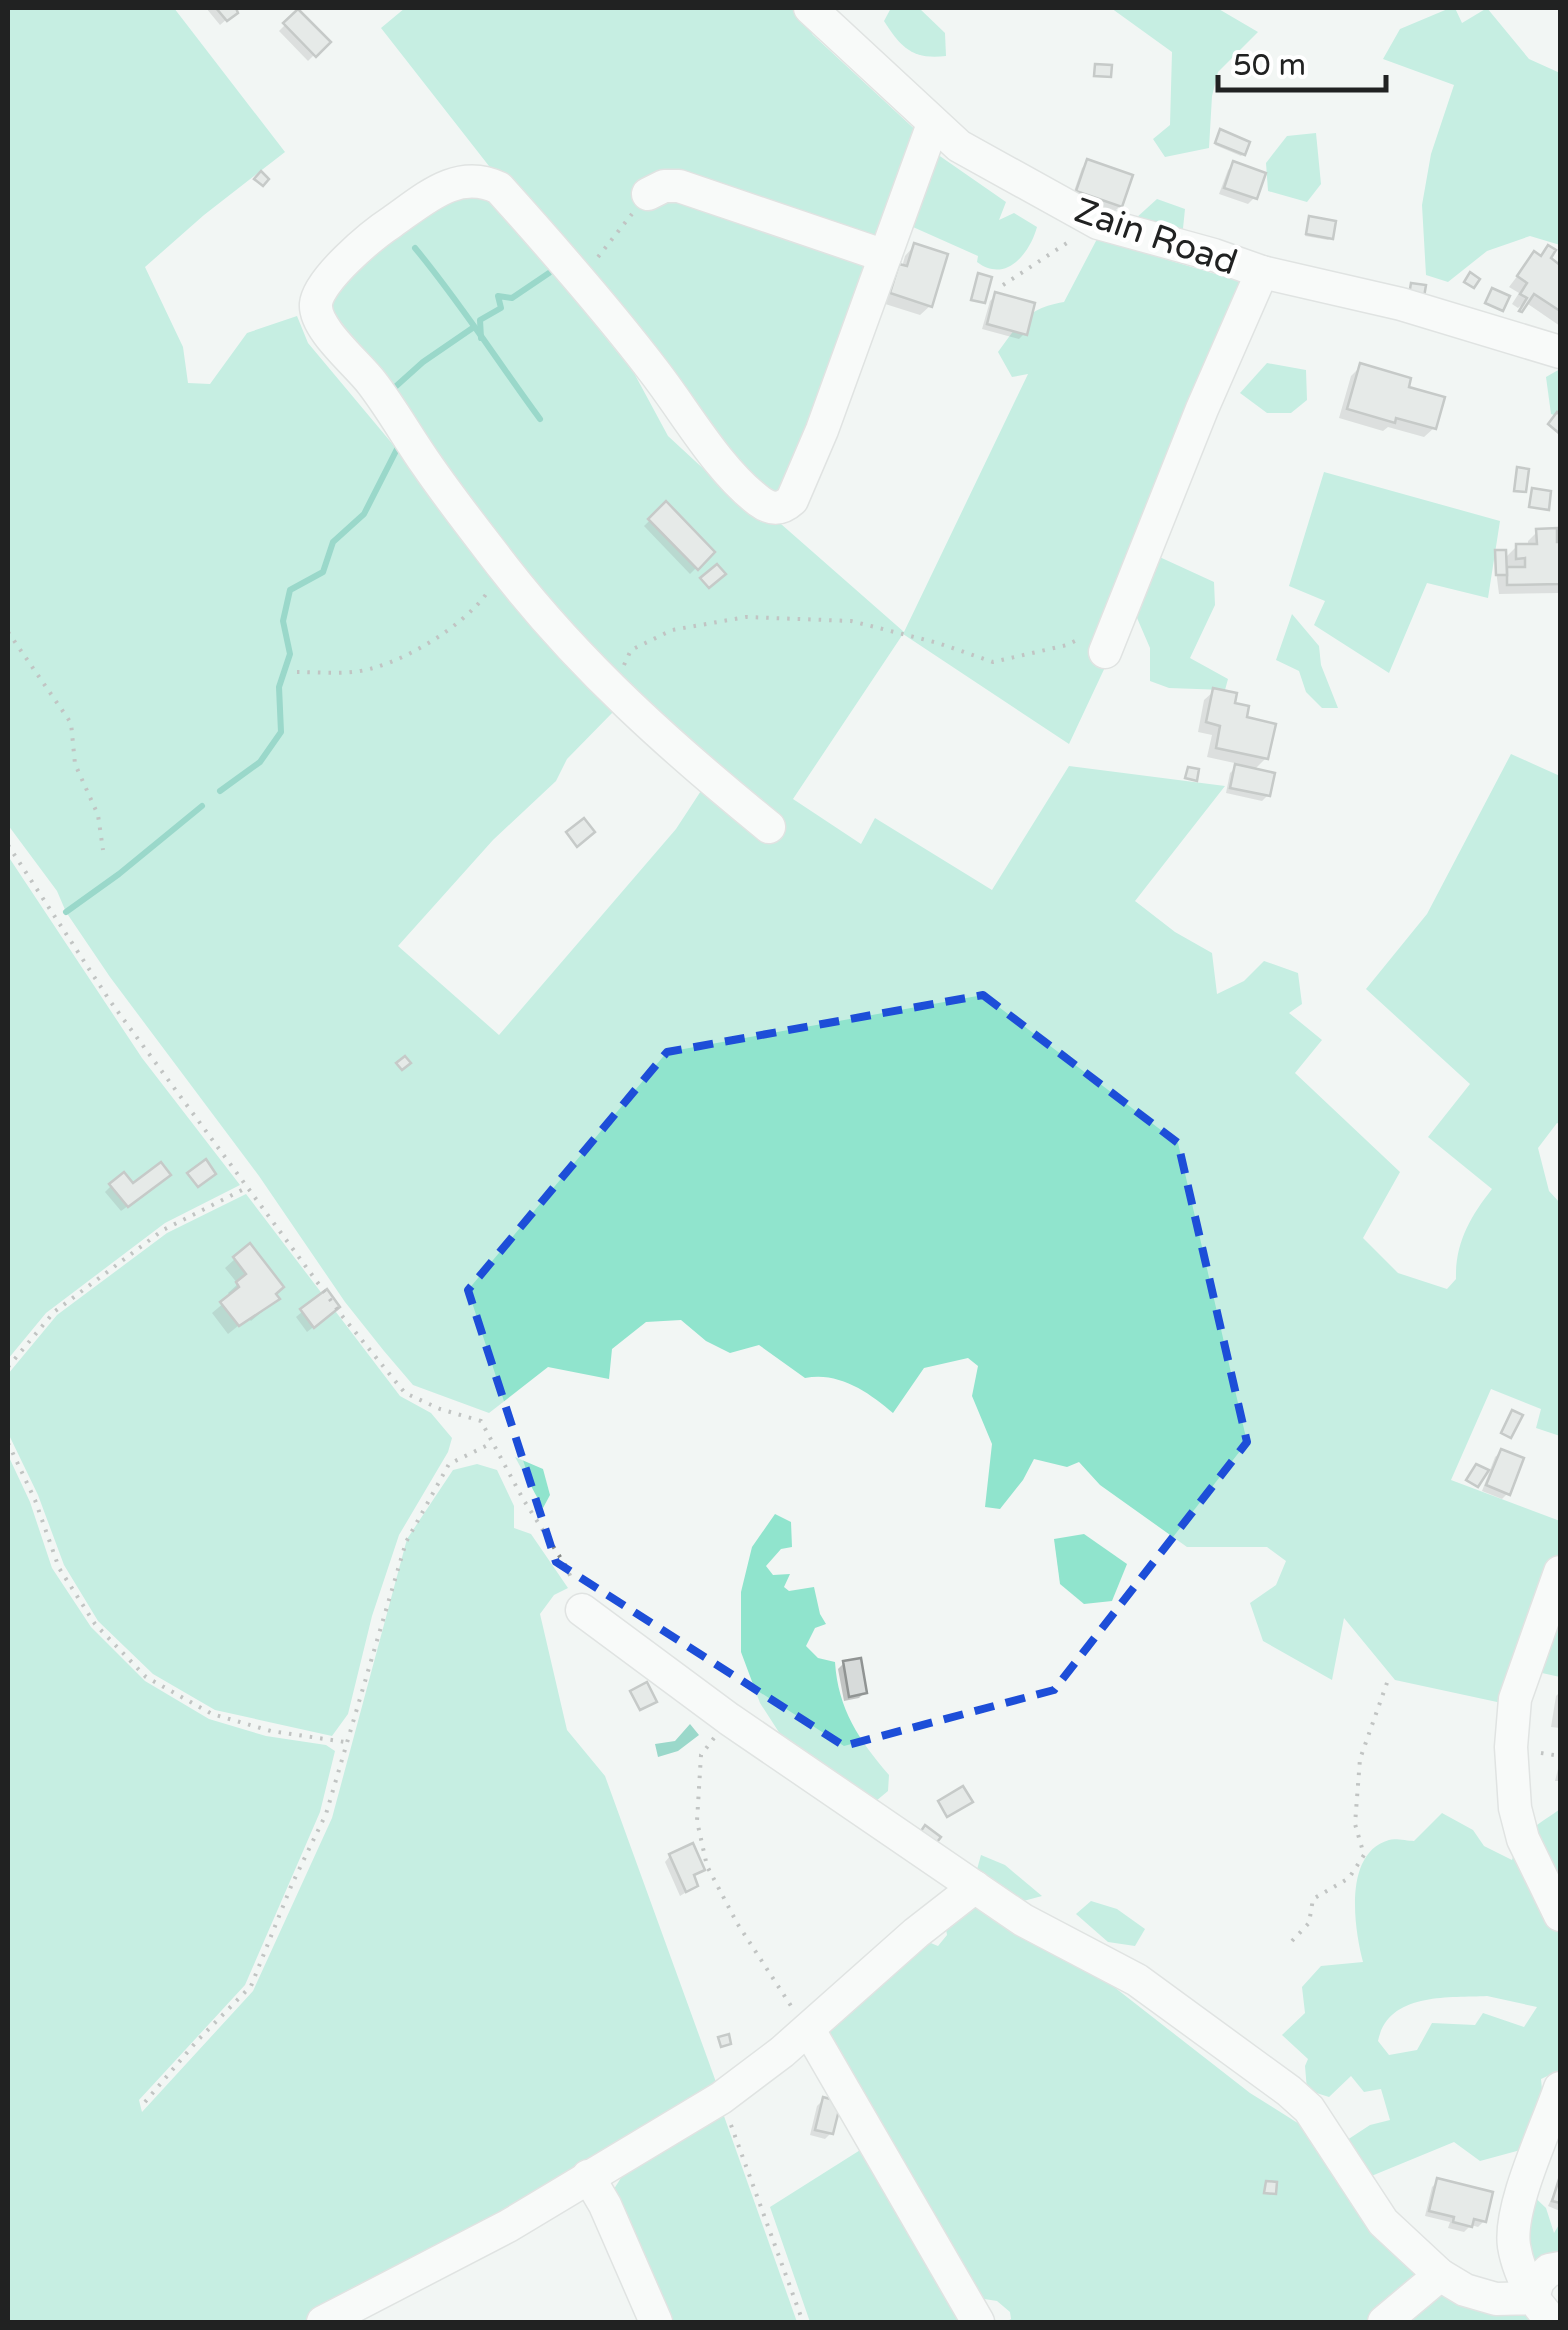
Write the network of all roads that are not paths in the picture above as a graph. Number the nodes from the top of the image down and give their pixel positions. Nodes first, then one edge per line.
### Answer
1 (810, 8) edge
2 (932, 124) junction
3 (648, 194) road end
4 (885, 256) junction
5 (1262, 272) junction
6 (1560, 352) edge
7 (1108, 643) road end
8 (769, 827) dead end
9 (1560, 1572) edge
10 (582, 1610) road end
11 (975, 1886) junction
12 (1560, 1914) edge
13 (809, 2030) junction
14 (1560, 2088) edge
15 (588, 2176) junction
16 (1560, 2268) edge
17 (1440, 2276) junction
18 (1543, 2310) edge
19 (324, 2322) edge
20 (656, 2322) edge
21 (978, 2322) edge
22 (1384, 2322) edge

1 - 2 street, Zain Road
2 - 4 street
2 - 5 street, Zain Road
3 - 4 street
4 - 8 street
5 - 6 street, Zain Road
5 - 7 street
9 - 12 street
10 - 11 street
11 - 13 street
11 - 17 street
13 - 15 street
13 - 21 street
14 - 18 street
15 - 19 street
15 - 20 street
16 - 18 street
17 - 18 street
17 - 22 street

